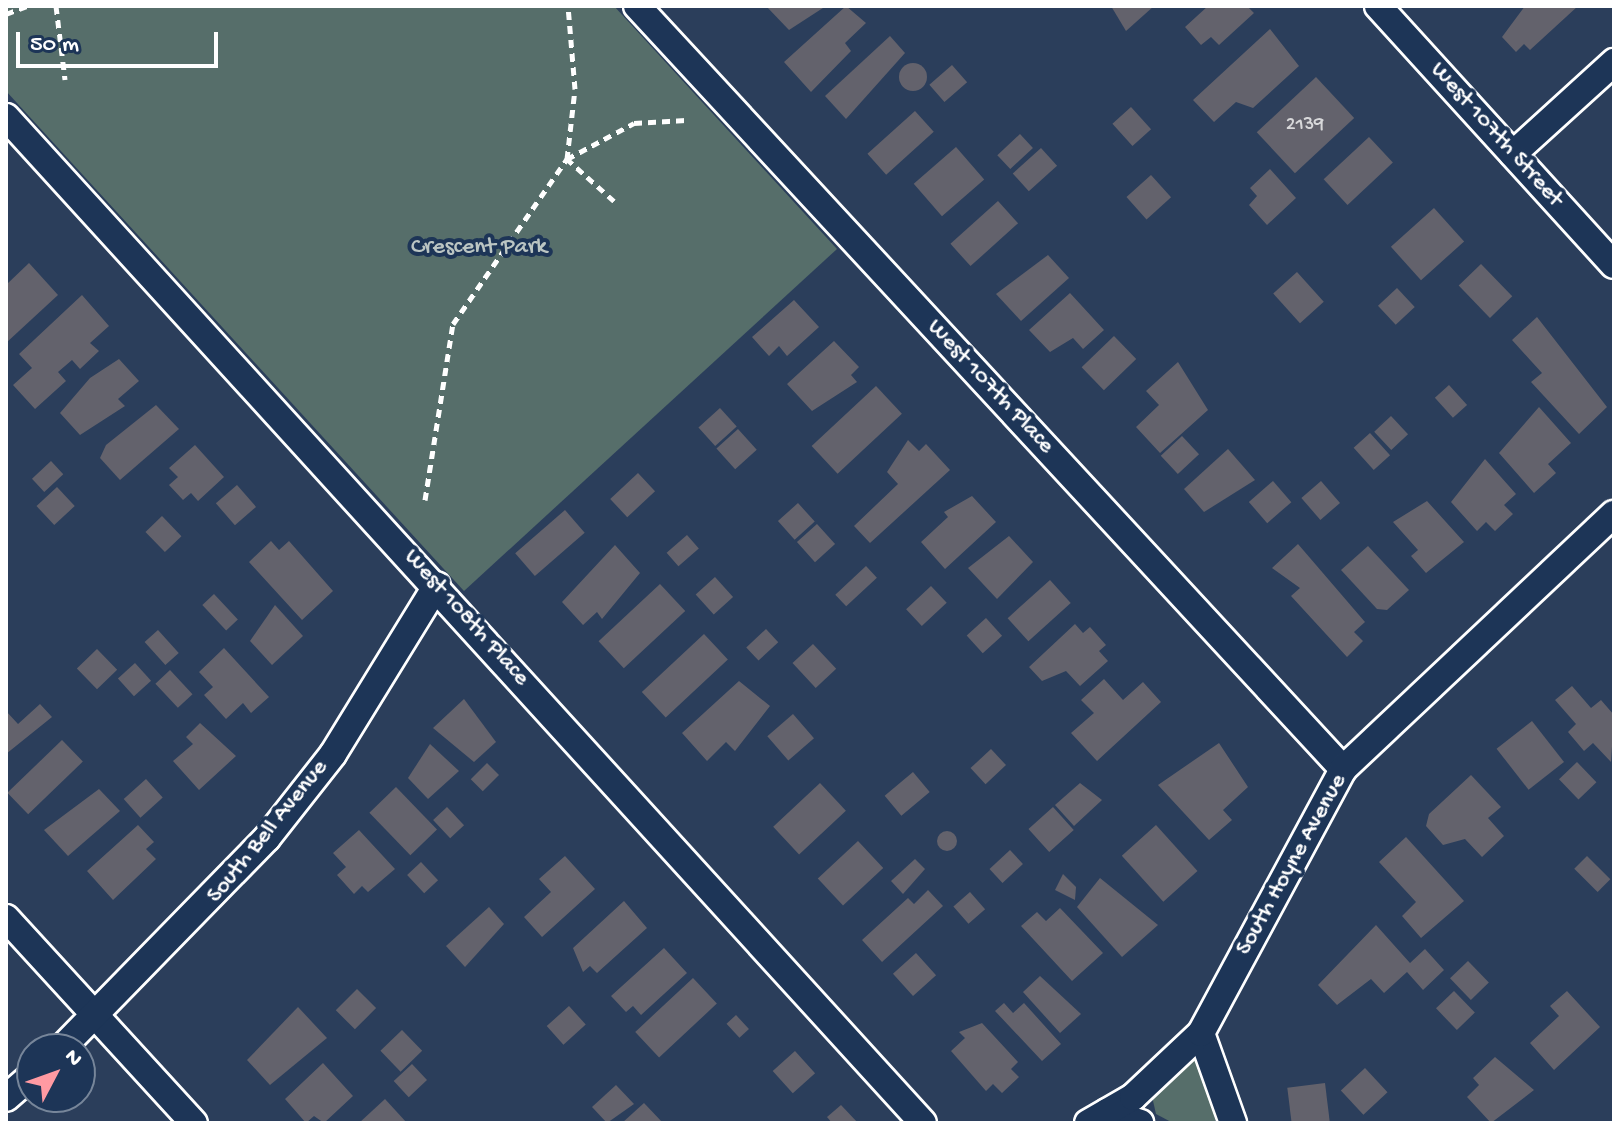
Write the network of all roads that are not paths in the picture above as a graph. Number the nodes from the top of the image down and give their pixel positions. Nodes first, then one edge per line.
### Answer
1 (637, 6) edge
2 (1378, 6) edge
3 (1614, 62) edge
4 (6, 117) edge
5 (1513, 154) junction
6 (1614, 265) edge
7 (1614, 514) edge
8 (437, 585) junction
9 (1343, 769) junction
10 (6, 918) edge
11 (98, 1017) junction
12 (80, 1033) edge
13 (1201, 1033) junction
14 (1098, 1117) edge
15 (194, 1123) edge
16 (923, 1123) edge
17 (1140, 1123) edge
18 (1233, 1123) edge

1 - 9 street, West 107th Place
2 - 5 street, West 107th Street
3 - 5 street
4 - 8 street, West 108th Place
5 - 6 street, West 107th Street
7 - 9 street, South Hoyne Avenue
8 - 11 street, South Bell Avenue
8 - 16 street, West 108th Place
9 - 13 street, South Hoyne Avenue
10 - 11 street
11 - 12 street, South Bell Avenue
11 - 15 street
13 - 14 street, South Hoyne Avenue
13 - 18 street
14 - 17 street

